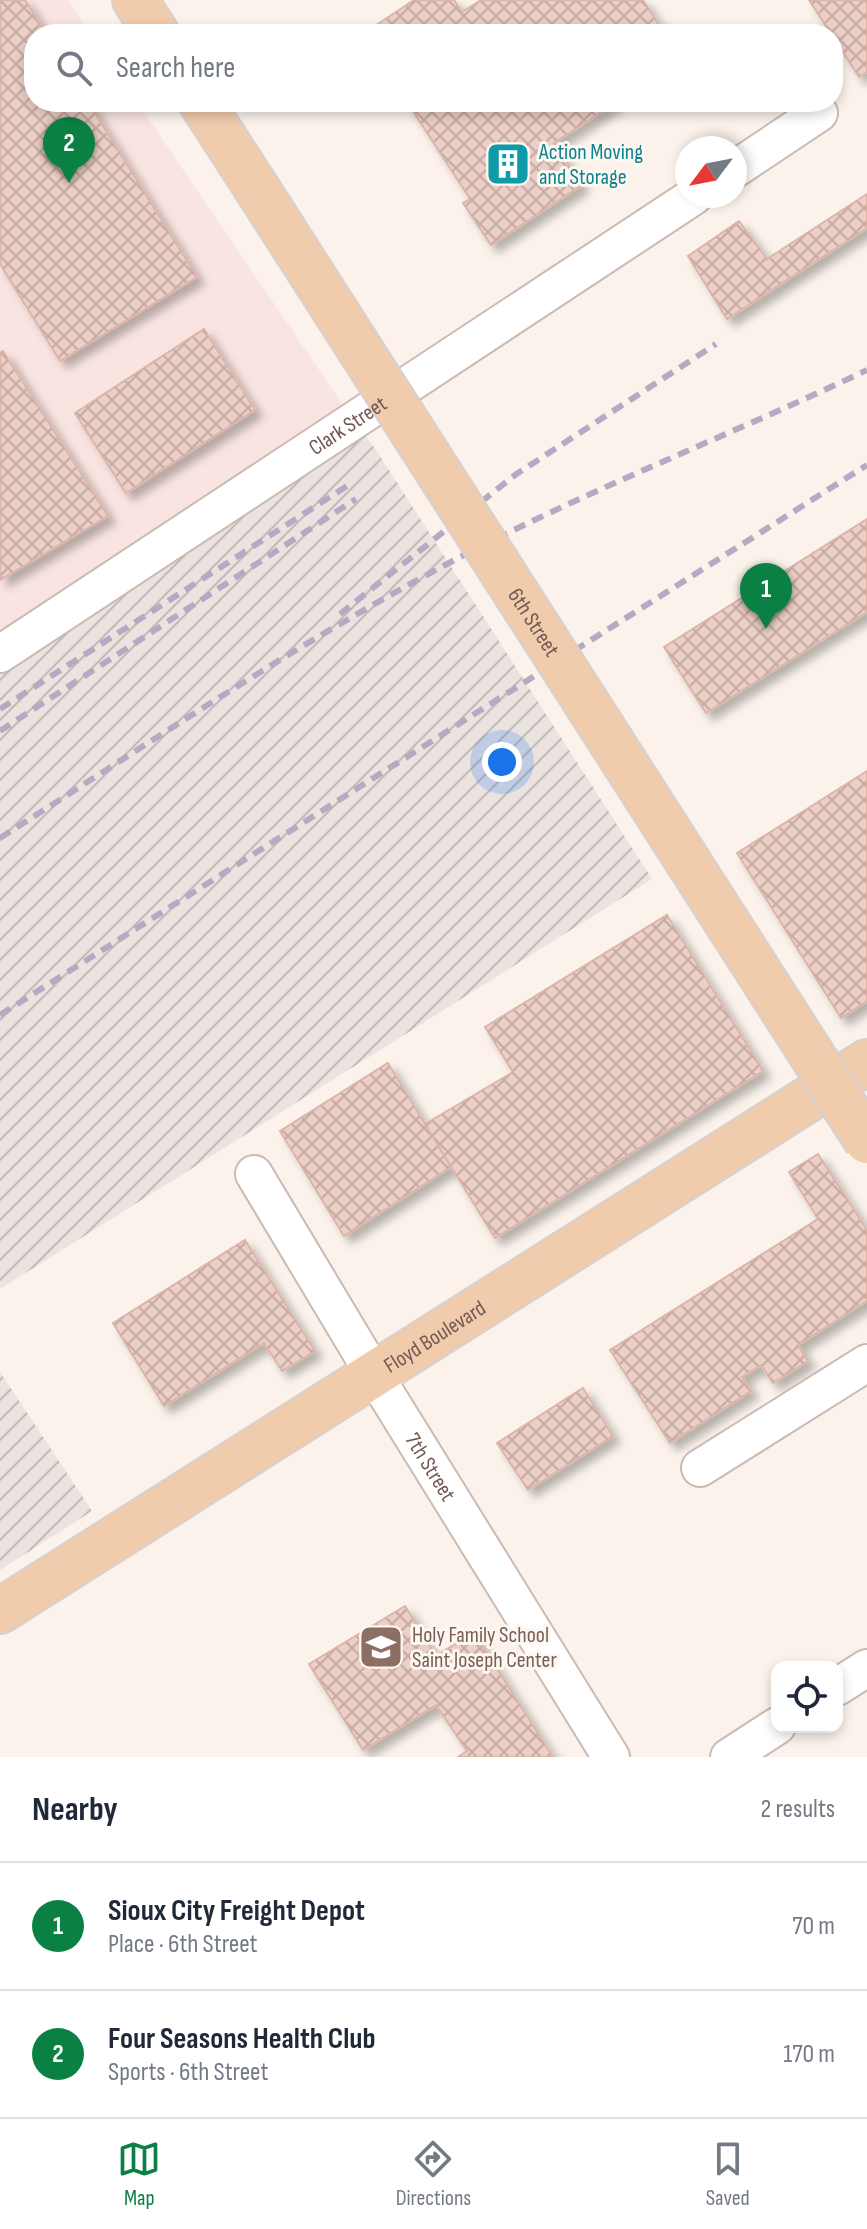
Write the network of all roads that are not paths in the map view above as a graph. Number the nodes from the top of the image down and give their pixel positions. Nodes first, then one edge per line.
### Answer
1 (207, 112) edge
2 (819, 113) dead end
3 (747, 161) edge
4 (676, 208) edge
5 (0, 654) edge
6 (867, 1062) edge
7 (867, 1141) edge
8 (254, 1174) dead end
9 (867, 1363) edge
10 (375, 1376) junction
11 (700, 1468) dead end
12 (0, 1611) edge
13 (867, 1668) edge
14 (843, 1683) edge
15 (771, 1730) edge
16 (611, 1757) edge
17 (729, 1757) edge

1 - 7 main road, 6th Street, bridge
2 - 3 street
4 - 5 street, Clark Street
6 - 10 main road, Floyd Boulevard
8 - 10 street, 7th Street
9 - 11 street
10 - 12 main road, Floyd Boulevard
10 - 16 street, 7th Street
13 - 14 street
15 - 17 street

